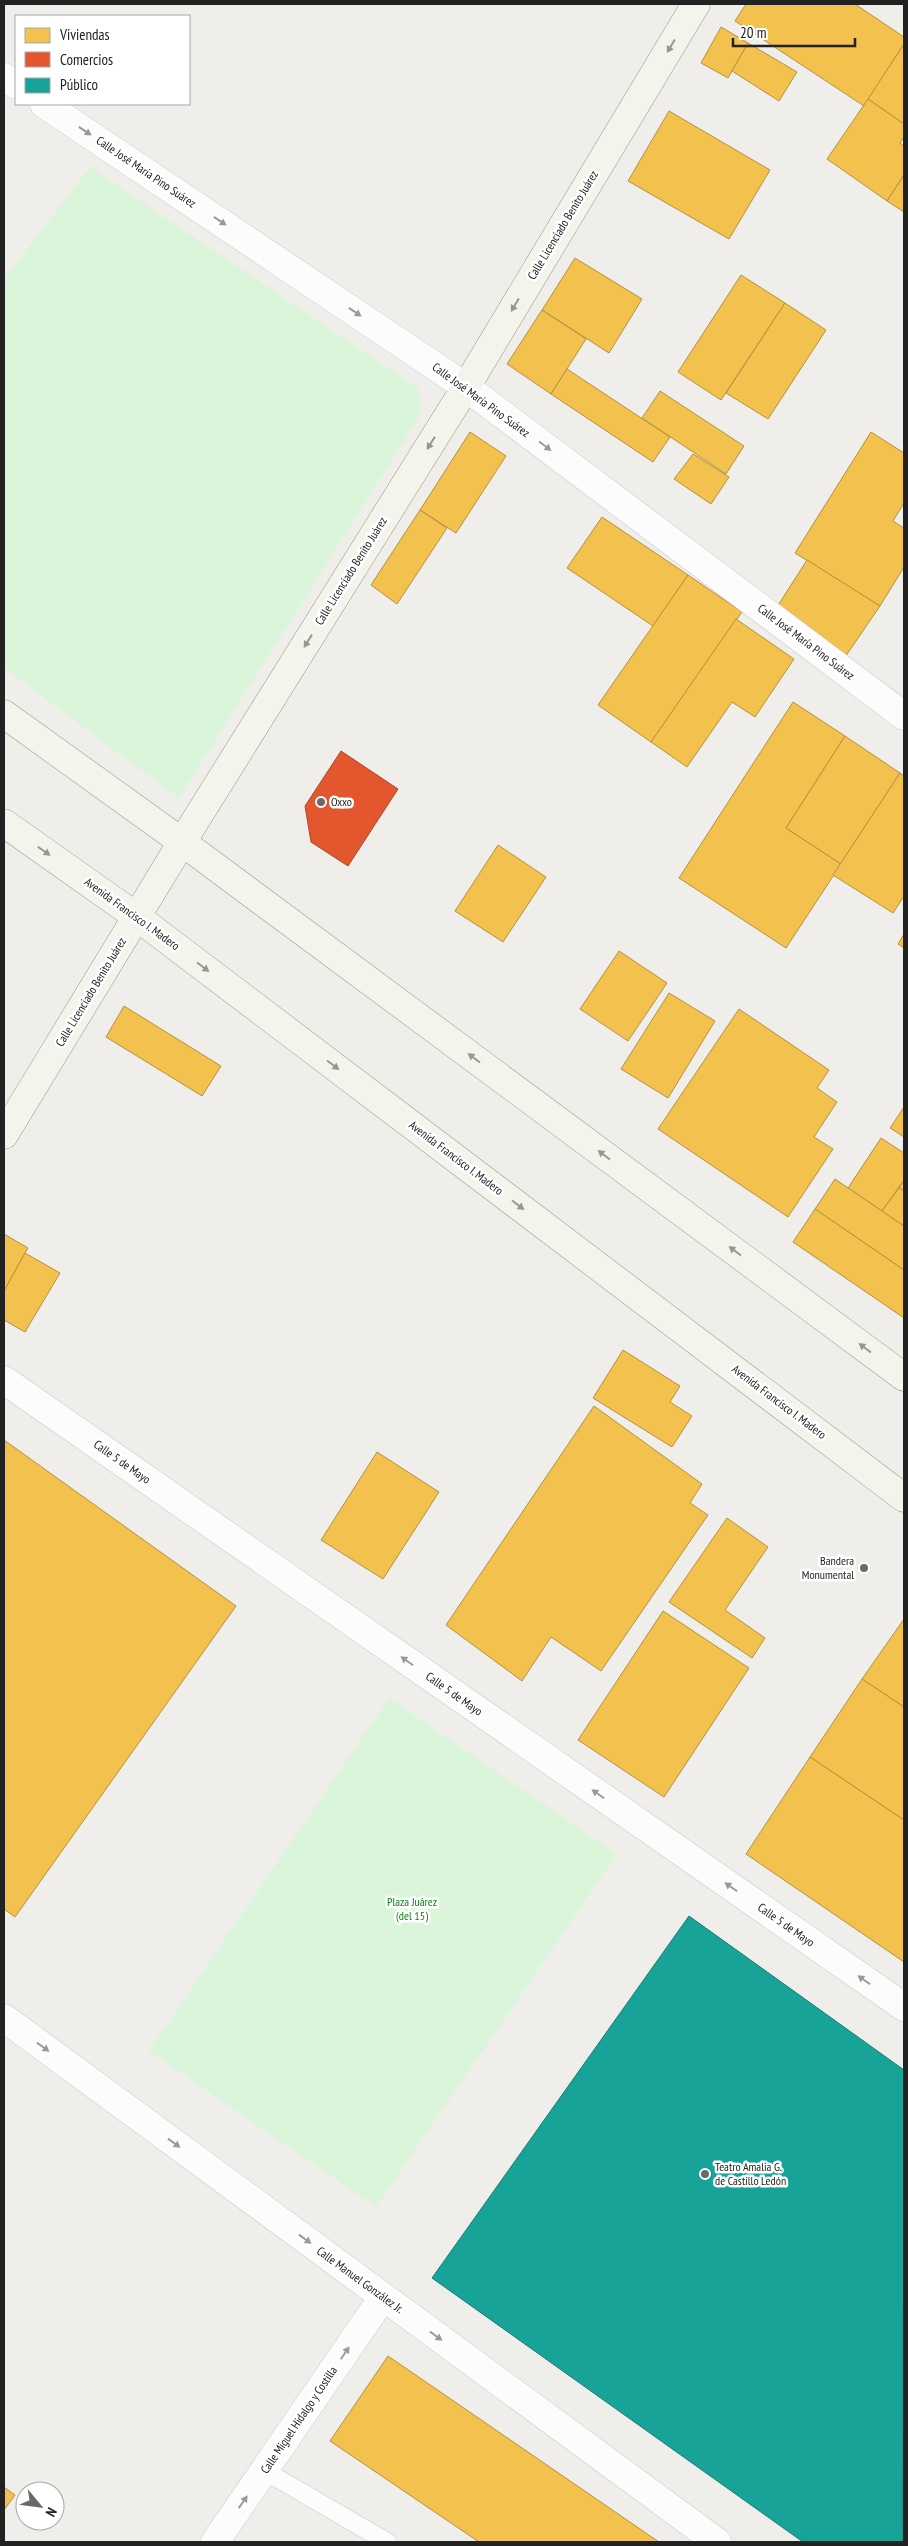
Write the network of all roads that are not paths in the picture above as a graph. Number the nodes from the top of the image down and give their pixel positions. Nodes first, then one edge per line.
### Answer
1 (696, 4) edge
2 (4, 77) edge
3 (15, 84) edge
4 (45, 105) edge
5 (466, 387) junction
6 (4, 714) edge
7 (904, 716) edge
8 (4, 823) edge
9 (182, 842) junction
10 (137, 917) junction
11 (4, 1135) edge
12 (904, 1377) edge
13 (4, 1380) edge
14 (904, 1498) edge
15 (904, 2007) edge
16 (4, 2018) edge
17 (383, 2297) junction
18 (264, 2471) junction
19 (215, 2542) edge
20 (387, 2542) edge
21 (716, 2542) edge

1 -> 5 main road, Calle Licenciado Benito Juárez
2 - 3 street
4 -> 5 street, Calle José María Pino Suárez
5 -> 7 street, Calle José María Pino Suárez
5 -> 9 main road, Calle Licenciado Benito Juárez
6 - 9 main road
8 -> 10 main road, Avenida Francisco I. Madero
9 - 10 main road, Calle Licenciado Benito Juárez
12 -> 9 main road
10 - 11 main road, Calle Licenciado Benito Juárez
10 -> 14 main road, Avenida Francisco I. Madero
15 -> 13 street, Calle 5 de Mayo
16 -> 17 street, Calle Manuel González Jr.
18 -> 17 street, Calle Miguel Hidalgo y Costilla
17 -> 21 street, Calle Manuel González Jr.
19 -> 18 street, Calle Miguel Hidalgo y Costilla
18 - 20 lane

